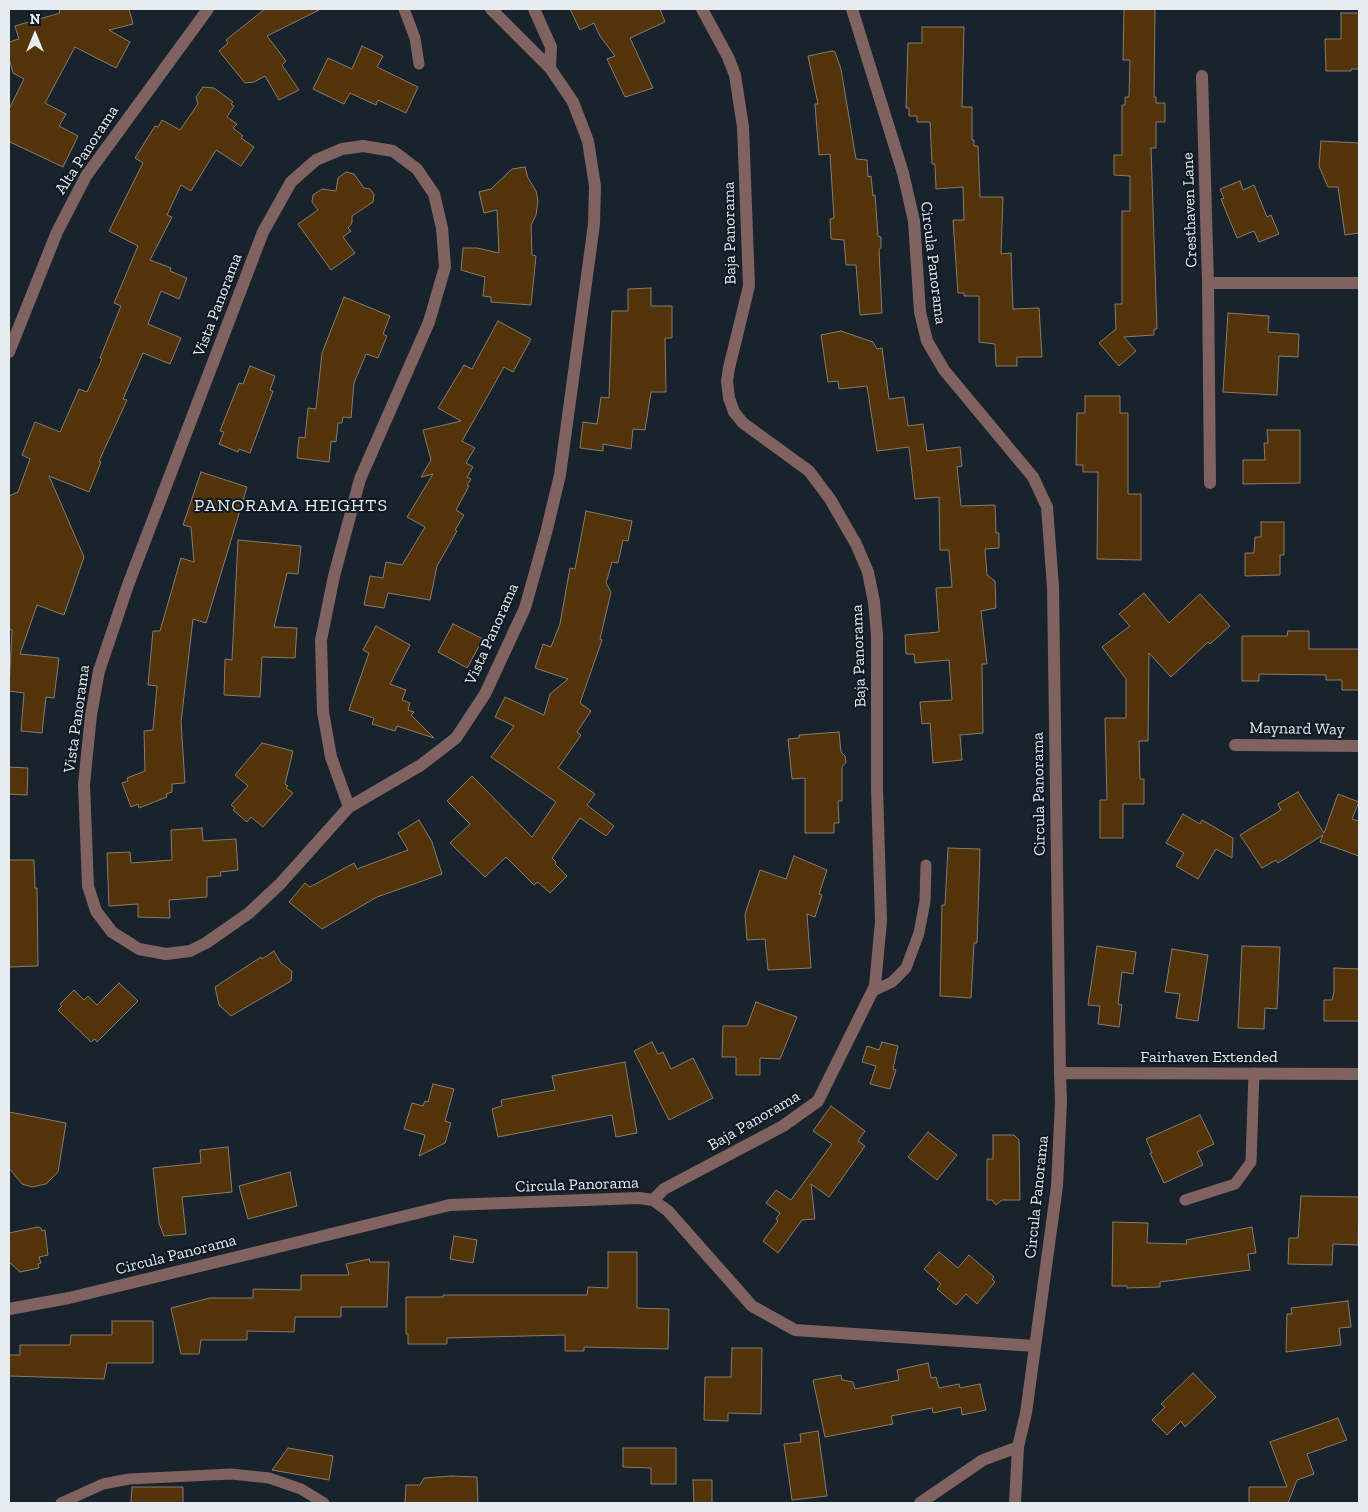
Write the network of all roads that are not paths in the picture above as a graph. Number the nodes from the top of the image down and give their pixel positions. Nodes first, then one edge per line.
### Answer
1 (404, 9) edge
2 (491, 9) edge
3 (534, 9) edge
4 (702, 9) edge
5 (852, 9) edge
6 (207, 10) edge
7 (420, 64) dead end
8 (550, 68) junction
9 (1202, 76) dead end
10 (1208, 283) junction
11 (1359, 283) edge
12 (9, 352) edge
13 (1210, 483) dead end
14 (1235, 745) dead end
15 (1359, 746) edge
16 (349, 806) junction
17 (926, 865) dead end
18 (873, 991) junction
19 (1060, 1073) junction
20 (1254, 1073) junction
21 (1359, 1074) edge
22 (652, 1200) junction
23 (1185, 1200) dead end
24 (9, 1309) edge
25 (1035, 1346) junction
26 (1018, 1447) junction
27 (61, 1503) edge
28 (324, 1503) edge
29 (920, 1503) edge
30 (1015, 1503) edge

1 - 7 lane
2 - 8 street
3 - 8 street
4 - 18 street, Baja Panorama
5 - 19 street, Circula Panorama
6 - 12 street, Alta Panorama
8 - 16 street, Vista Panorama
9 - 10 street, Cresthaven Lane
10 - 11 street, Cresthaven Lane
10 - 13 street
14 - 15 street, Maynard Way
16 - 16 street, Vista Panorama
17 - 18 lane
18 - 22 street, Baja Panorama
19 - 20 street, Fairhaven Extended
19 - 25 street, Circula Panorama
20 - 21 street, Fairhaven Extended
20 - 23 lane
22 - 24 street, Circula Panorama
22 - 25 street, Circula Panorama
25 - 26 street
26 - 29 street
26 - 30 street
27 - 28 lane

